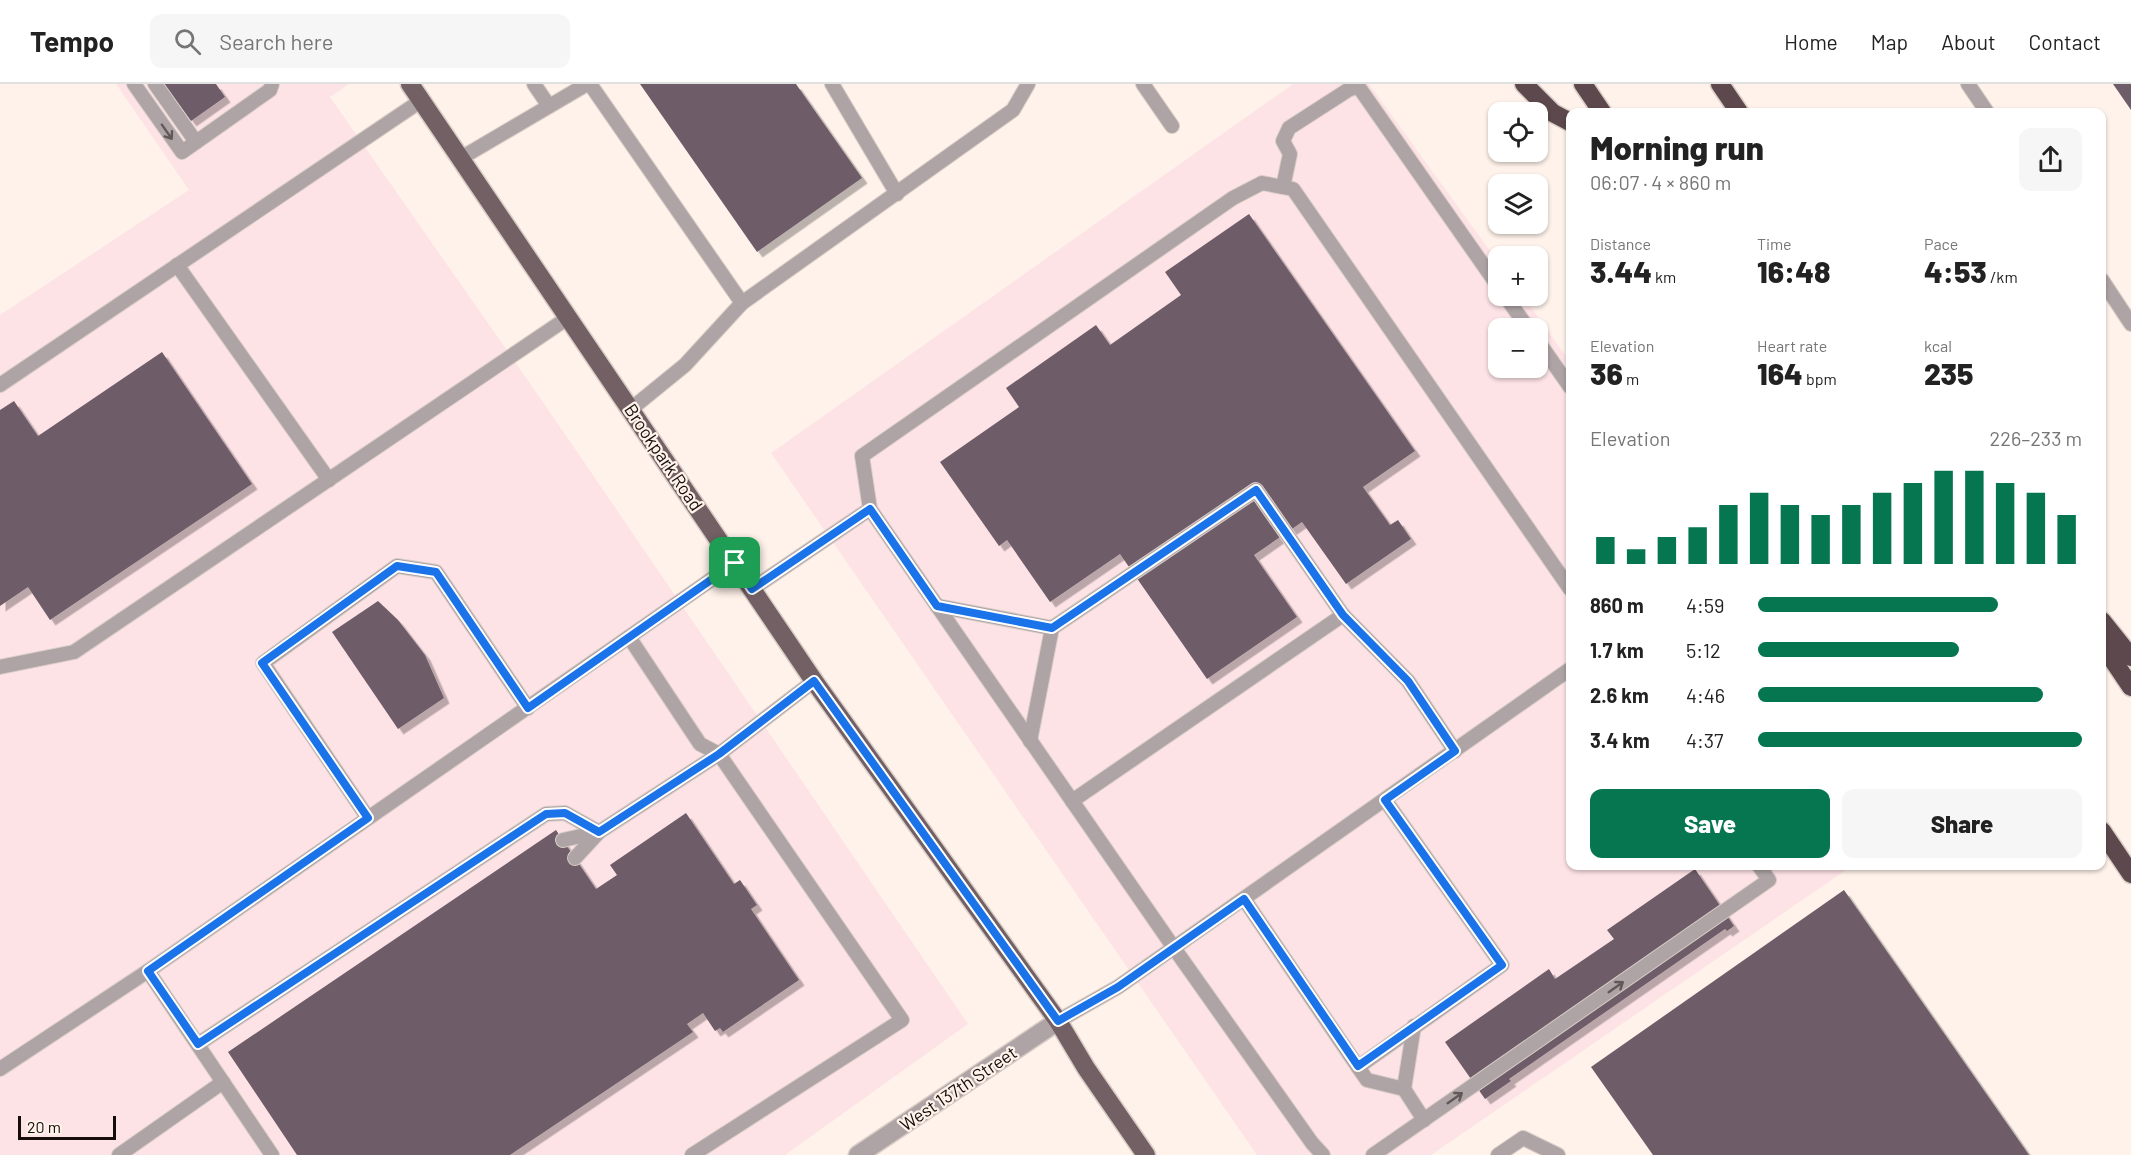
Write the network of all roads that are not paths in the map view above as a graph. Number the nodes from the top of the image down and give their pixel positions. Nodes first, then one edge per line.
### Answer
1 (134, 84) edge
2 (155, 84) edge
3 (272, 84) edge
4 (410, 84) edge
5 (534, 84) edge
6 (588, 84) edge
7 (832, 84) edge
8 (1028, 84) edge
9 (1143, 84) edge
10 (1524, 84) edge
11 (1583, 84) edge
12 (1719, 84) edge
13 (1968, 84) edge
14 (422, 100) junction
15 (549, 106) junction
16 (1599, 108) edge
17 (1736, 108) edge
18 (1984, 108) edge
19 (1566, 120) edge
20 (1172, 126) dead end
21 (196, 142) junction
22 (461, 158) junction
23 (1283, 187) junction
24 (897, 194) junction
25 (177, 265) junction
26 (1488, 272) edge
27 (2106, 286) edge
28 (742, 303) junction
29 (569, 317) junction
30 (2131, 324) edge
31 (1548, 355) edge
32 (1566, 381) edge
33 (0, 385) edge
34 (631, 409) junction
35 (329, 480) junction
36 (870, 509) junction
37 (735, 563) junction
38 (1566, 583) edge
39 (752, 589) junction
40 (937, 606) junction
41 (1343, 615) junction
42 (2106, 626) edge
43 (1052, 628) junction
44 (629, 637) junction
45 (2106, 650) edge
46 (2131, 657) edge
47 (0, 667) edge
48 (1566, 672) edge
49 (814, 681) junction
50 (2131, 687) edge
51 (528, 708) junction
52 (1030, 741) junction
53 (1455, 751) junction
54 (719, 754) junction
55 (1385, 800) junction
56 (1072, 801) junction
57 (368, 818) junction
58 (599, 832) junction
59 (2106, 837) edge
60 (563, 840) dead end
61 (575, 858) dead end
62 (1762, 870) edge
63 (2131, 874) edge
64 (1244, 899) junction
65 (1173, 948) junction
66 (148, 971) junction
67 (1058, 1021) junction
68 (1414, 1026) junction
69 (198, 1044) junction
70 (1358, 1066) junction
71 (0, 1069) edge
72 (224, 1082) junction
73 (1404, 1089) junction
74 (1424, 1120) junction
75 (119, 1155) edge
76 (272, 1155) edge
77 (692, 1155) edge
78 (858, 1155) edge
79 (1146, 1155) edge
80 (1323, 1155) edge
81 (1373, 1155) edge
82 (1498, 1155) edge
83 (1558, 1155) edge

1 -> 21 lane
2 - 21 lane
3 - 21 lane
4 - 14 main road, Brookpark Road
5 - 15 lane
6 - 15 lane
6 - 28 lane
7 - 24 lane
8 - 24 lane
9 - 20 lane
10 - 19 highway
11 - 16 highway
12 - 17 highway
13 - 18 lane
14 - 22 main road, Brookpark Road
14 - 25 lane
15 - 22 lane
22 - 29 main road, Brookpark Road
23 - 26 lane
23 - 36 lane
23 - 38 lane
24 - 28 lane
25 - 33 lane
25 - 35 lane
27 - 30 lane
28 - 34 lane
29 - 34 main road, Brookpark Road
29 - 35 lane
31 - 32 lane
34 - 37 main road, Brookpark Road
35 - 47 lane
36 - 39 lane
36 - 40 lane
37 - 39 main road, Brookpark Road
37 - 44 lane
39 - 49 main road, Brookpark Road
40 - 43 lane
40 - 52 lane
41 - 43 lane
41 - 53 lane
41 - 56 lane
42 - 46 highway
43 - 52 lane
44 - 51 lane
44 - 54 lane
45 - 50 highway
48 - 53 lane
49 - 54 lane
49 - 67 main road, Brookpark Road
51 - 57 lane
51 - 57 lane
52 - 56 lane
53 - 55 lane
54 - 58 lane
54 - 77 lane
55 - 64 lane
55 - 68 lane
56 - 65 lane
57 - 66 lane
58 - 60 lane
58 - 61 lane
58 - 69 lane
59 - 63 highway
74 -> 62 lane
64 - 65 lane
64 - 70 lane
65 - 67 lane
65 - 80 lane
66 - 69 lane
66 - 71 lane
67 - 78 street, West 137th Street
67 - 79 main road, Brookpark Road
68 - 70 lane
68 - 73 lane
69 - 72 lane
70 - 73 lane
72 - 75 lane
72 - 76 lane
73 - 74 lane
74 - 81 lane
82 - 83 lane

